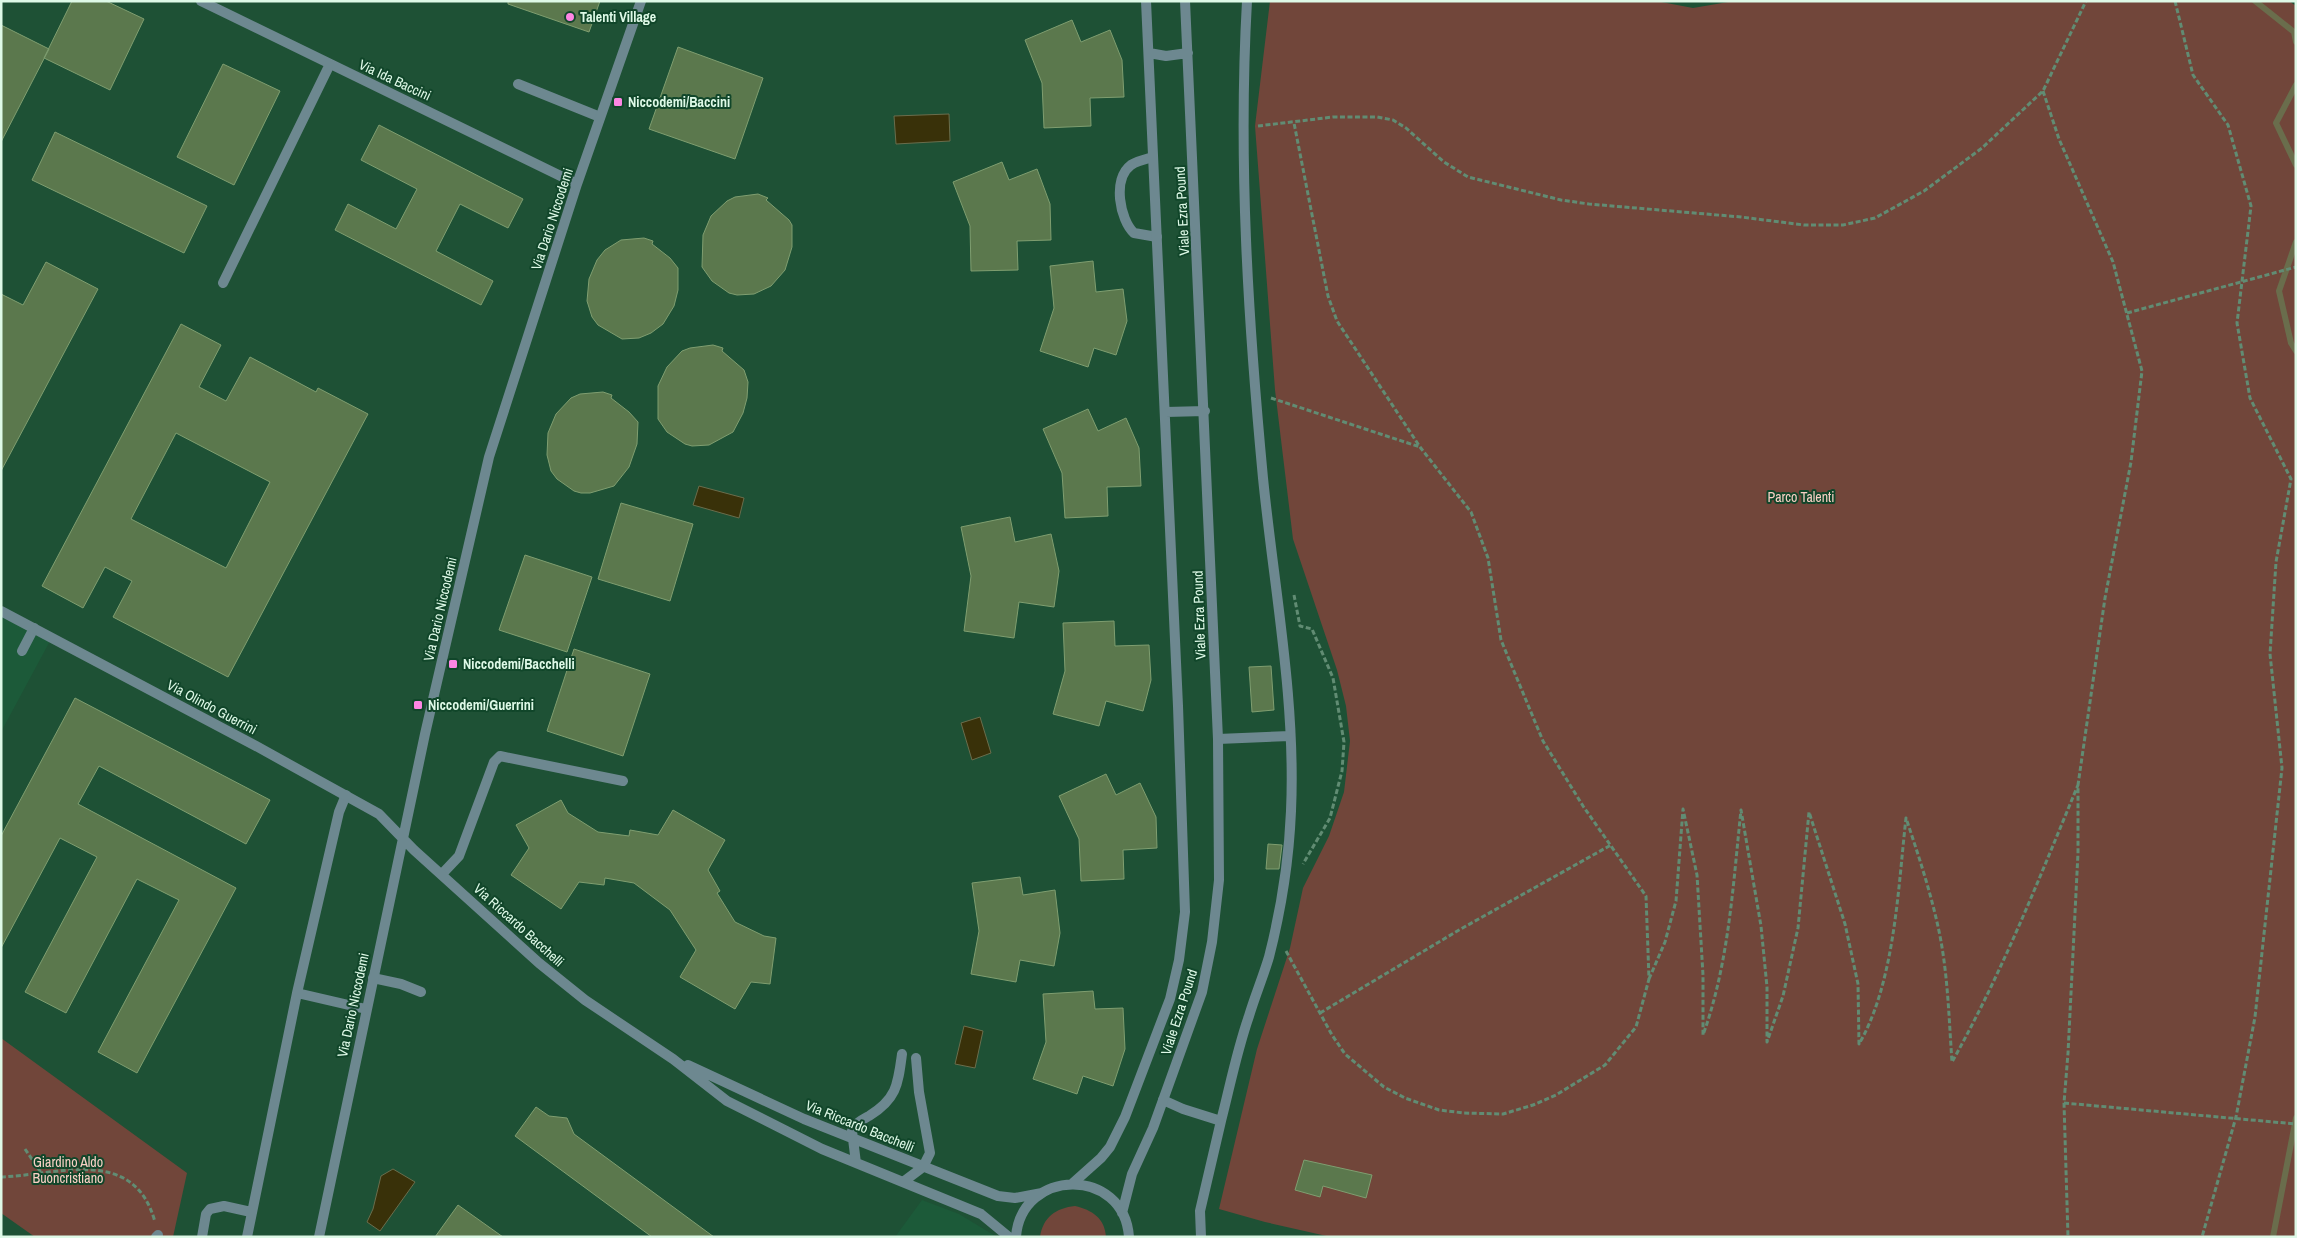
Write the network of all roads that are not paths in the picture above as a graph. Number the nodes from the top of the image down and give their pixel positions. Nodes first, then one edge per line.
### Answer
1 (202, 1) edge
2 (641, 1) edge
3 (1146, 1) edge
4 (1185, 1) edge
5 (1247, 1) edge
6 (1149, 53) junction
7 (1188, 53) junction
8 (330, 64) junction
9 (518, 84) dead end
10 (600, 116) junction
11 (1153, 157) junction
12 (577, 184) junction
13 (1157, 237) junction
14 (223, 283) dead end
15 (1205, 411) junction
16 (1166, 412) junction
17 (1, 611) edge
18 (34, 628) junction
19 (22, 651) dead end
20 (1290, 736) junction
21 (1218, 739) junction
22 (623, 781) dead end
23 (346, 795) junction
24 (403, 838) junction
25 (442, 874) junction
26 (373, 978) junction
27 (421, 992) dead end
28 (298, 993) junction
29 (366, 1009) junction
30 (902, 1054) dead end
31 (916, 1058) dead end
32 (674, 1059) junction
33 (1163, 1100) junction
34 (1221, 1120) junction
35 (853, 1139) junction
36 (856, 1163) junction
37 (923, 1167) junction
38 (903, 1182) junction
39 (1073, 1183) junction
40 (1042, 1192) junction
41 (251, 1212) junction
42 (1122, 1213) junction
43 (202, 1237) edge
44 (246, 1237) edge
45 (319, 1237) edge
46 (1009, 1237) edge
47 (1016, 1237) edge
48 (1129, 1237) edge
49 (1201, 1237) edge

1 - 8 street, Via Ida Baccini
2 - 10 street, Via Dario Niccodemi
3 - 6 street, Viale Ezra Pound
4 - 7 street, Viale Ezra Pound
5 - 20 street
6 - 7 street
6 - 11 street, Viale Ezra Pound
7 - 15 street, Viale Ezra Pound
8 - 12 street, Via Ida Baccini
8 - 14 street
9 - 10 street
10 - 12 street, Via Dario Niccodemi
11 - 13 street, Viale Ezra Pound
11 - 13 street
12 - 24 street, Via Dario Niccodemi
13 - 16 street, Viale Ezra Pound
15 - 16 street
15 - 21 street, Viale Ezra Pound
16 - 39 street, Viale Ezra Pound
17 - 18 street, Via Olindo Guerrini
18 - 19 street
18 - 23 street, Via Olindo Guerrini
20 - 21 street
20 - 34 street
21 - 33 street, Viale Ezra Pound
22 - 25 street
23 - 24 street, Via Olindo Guerrini
23 - 28 street
24 - 25 street, Via Riccardo Bacchelli
24 - 26 street, Via Dario Niccodemi
25 - 32 street, Via Riccardo Bacchelli
26 - 27 street
26 - 29 street, Via Dario Niccodemi
28 - 29 street
28 - 41 street
29 - 45 street, Via Dario Niccodemi
30 - 35 street
31 - 37 street
32 - 35 street, Via Riccardo Bacchelli
32 - 36 street, Via Riccardo Bacchelli
33 - 34 street
33 - 42 street, Viale Ezra Pound
34 - 49 street
35 - 36 street
35 - 37 street, Via Riccardo Bacchelli
36 - 38 street, Via Riccardo Bacchelli
37 - 38 street
37 - 40 street, Via Riccardo Bacchelli
38 - 46 street, Via Riccardo Bacchelli
39 - 40 street, Via Riccardo Bacchelli
39 - 42 street
40 - 47 street
41 - 43 street
41 - 44 street
42 - 48 street

